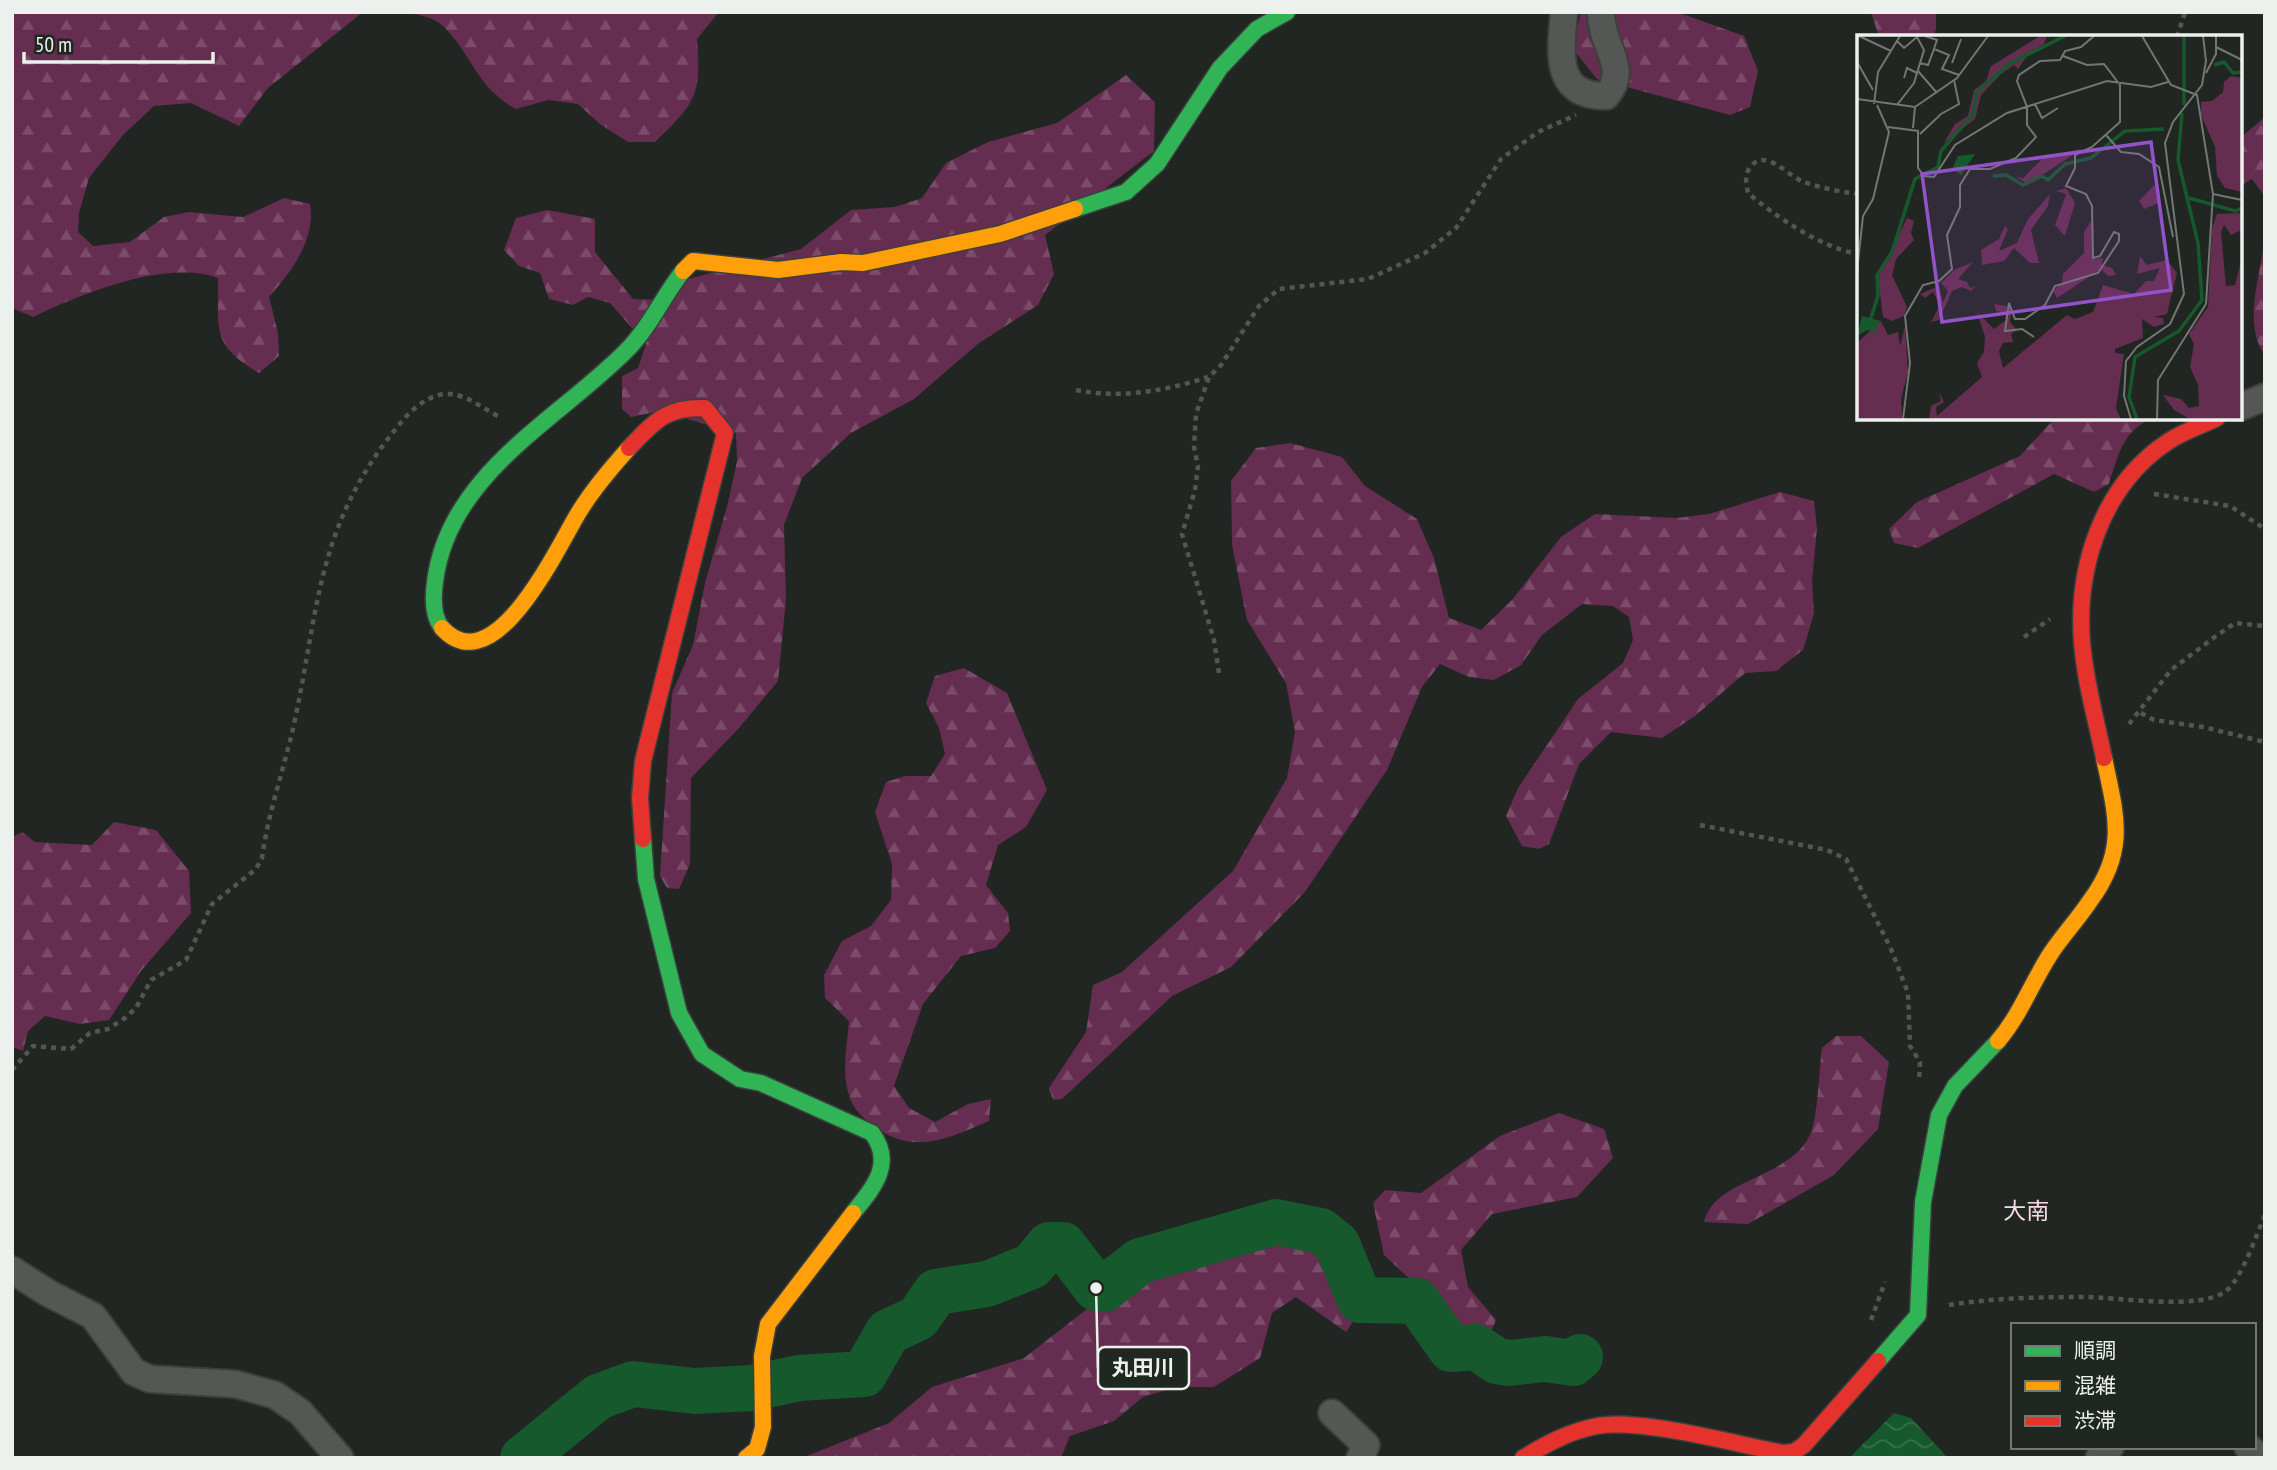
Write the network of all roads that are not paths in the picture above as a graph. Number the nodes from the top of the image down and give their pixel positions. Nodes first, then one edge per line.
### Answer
1 (1287, 12) edge
2 (1564, 12) edge
3 (1601, 12) edge
4 (2265, 397) edge
5 (2242, 406) edge
6 (2213, 420) edge
7 (12, 1270) edge
8 (1332, 1413) dead end
9 (340, 1458) edge
10 (746, 1458) edge
11 (1360, 1458) edge
12 (1523, 1458) edge

1 - 10 street
2 - 3 street
4 - 5 street
6 - 12 street
7 - 9 street
8 - 11 street

